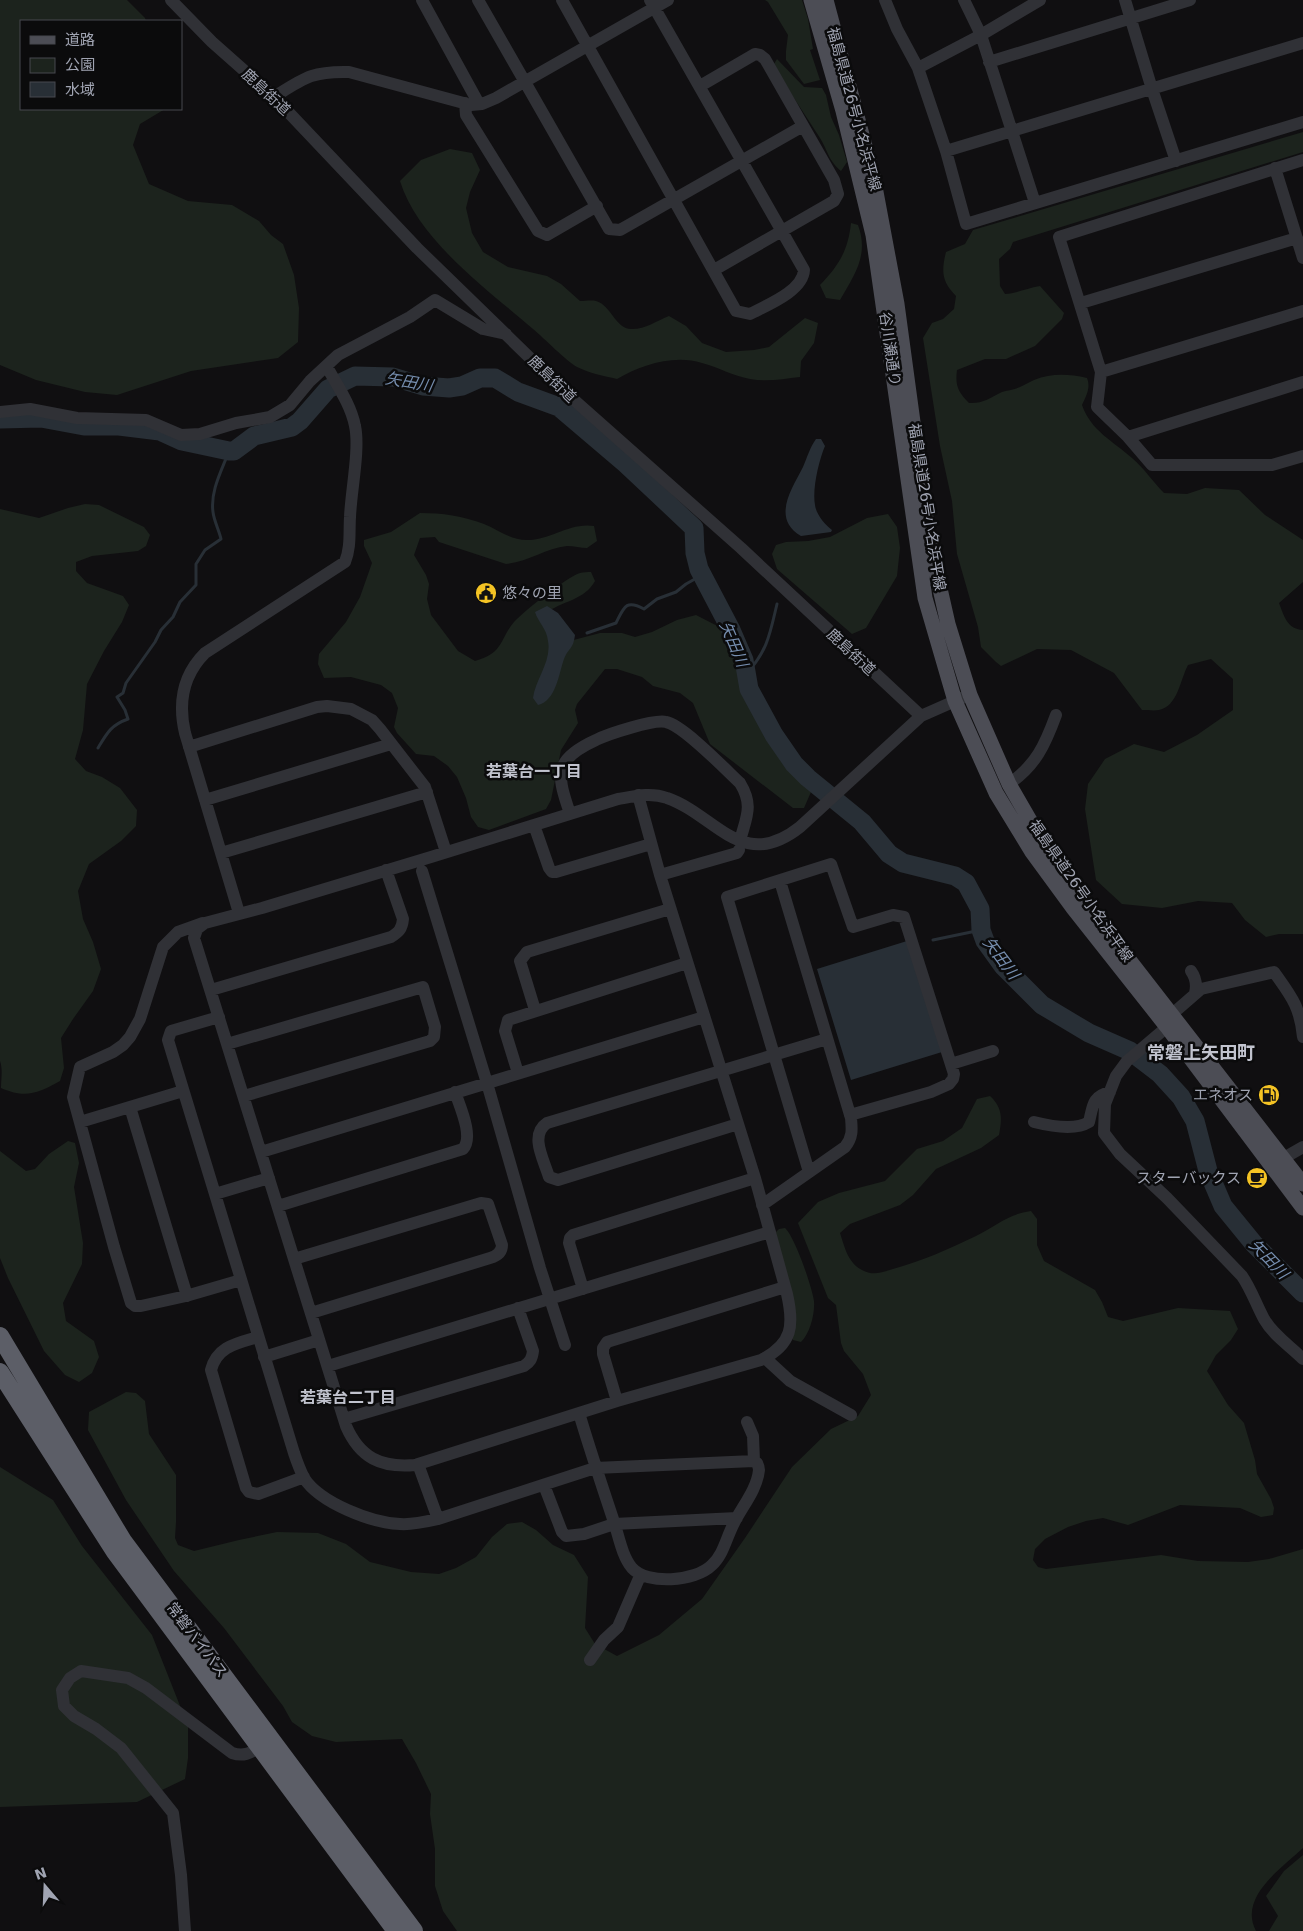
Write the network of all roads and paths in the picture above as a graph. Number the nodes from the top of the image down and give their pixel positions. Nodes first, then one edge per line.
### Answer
1 (171, 0) edge
2 (422, 0) edge
3 (478, 0) edge
4 (562, 0) edge
5 (668, 0) edge
6 (811, 0) edge
7 (826, 0) edge
8 (885, 0) edge
9 (964, 0) edge
10 (1040, 0) edge
11 (1125, 0) edge
12 (1190, 0) edge
13 (653, 4) edge
14 (1131, 18) junction
15 (981, 35) junction
16 (1303, 43) edge
17 (588, 46) junction
18 (989, 62) junction
19 (918, 68) junction
20 (525, 82) junction
21 (700, 86) junction
22 (1152, 89) junction
23 (274, 97) junction
24 (465, 103) junction
25 (479, 104) junction
26 (1303, 122) edge
27 (803, 126) junction
28 (1012, 132) junction
29 (946, 151) junction
30 (743, 160) junction
31 (1303, 160) edge
32 (1176, 161) junction
33 (1275, 168) junction
34 (674, 199) junction
35 (1035, 203) junction
36 (597, 206) junction
37 (782, 231) junction
38 (1297, 238) junction
39 (1303, 258) edge
40 (714, 270) junction
41 (1081, 304) junction
42 (1303, 311) edge
43 (506, 334) junction
44 (327, 367) junction
45 (1101, 372) junction
46 (1303, 382) edge
47 (0, 412) edge
48 (1128, 437) junction
49 (1303, 458) edge
50 (970, 695) junction
51 (955, 701) junction
52 (1056, 715) dead end
53 (921, 716) junction
54 (391, 744) junction
55 (189, 746) junction
56 (1009, 784) junction
57 (427, 792) junction
58 (638, 795) junction
59 (205, 800) junction
60 (570, 814) junction
61 (534, 825) junction
62 (651, 844) junction
63 (740, 845) junction
64 (446, 852) junction
65 (221, 853) junction
66 (386, 870) junction
67 (422, 871) dead end
68 (660, 875) junction
69 (780, 881) junction
70 (670, 909) junction
71 (239, 914) junction
72 (205, 923) junction
73 (687, 963) junction
74 (1261, 968) dead end
75 (1191, 971) dead end
76 (1279, 972) dead end
77 (1247, 978) junction
78 (1214, 979) dead end
79 (1284, 985) junction
80 (211, 990) junction
81 (1198, 991) junction
82 (1178, 1009) dead end
83 (535, 1010) junction
84 (219, 1017) junction
85 (704, 1017) junction
86 (1166, 1028) junction
87 (1303, 1036) edge
88 (827, 1039) junction
89 (227, 1044) junction
90 (993, 1051) dead end
91 (775, 1055) junction
92 (951, 1064) junction
93 (721, 1071) junction
94 (518, 1073) junction
95 (487, 1083) junction
96 (183, 1091) junction
97 (455, 1092) junction
98 (1110, 1092) junction
99 (244, 1096) junction
100 (130, 1107) junction
101 (850, 1115) junction
102 (80, 1122) junction
103 (1034, 1122) dead end
104 (738, 1124) junction
105 (1303, 1147) edge
106 (261, 1152) junction
107 (1277, 1162) junction
108 (809, 1172) junction
109 (269, 1178) junction
110 (755, 1178) junction
111 (1297, 1178) edge
112 (215, 1194) junction
113 (762, 1204) junction
114 (278, 1206) junction
115 (1303, 1208) edge
116 (770, 1232) junction
117 (294, 1259) junction
118 (241, 1280) junction
119 (785, 1287) junction
120 (583, 1289) junction
121 (187, 1296) junction
122 (550, 1299) junction
123 (518, 1308) junction
124 (311, 1312) junction
125 (0, 1336) edge
126 (258, 1337) junction
127 (319, 1340) junction
128 (564, 1345) dead end
129 (264, 1357) junction
130 (765, 1358) junction
131 (1303, 1359) edge
132 (328, 1366) junction
133 (0, 1372) edge
134 (617, 1401) junction
135 (579, 1413) junction
136 (852, 1415) dead end
137 (344, 1420) junction
138 (747, 1422) dead end
139 (754, 1462) junction
140 (418, 1464) junction
141 (595, 1468) junction
142 (304, 1477) junction
143 (544, 1485) junction
144 (737, 1518) junction
145 (438, 1519) junction
146 (614, 1524) junction
147 (640, 1576) junction
148 (590, 1660) dead end
149 (260, 1747) junction
150 (373, 1888) junction
151 (185, 1931) edge
152 (396, 1931) edge
153 (414, 1931) edge

1 - 23 street, 鹿島街道
2 - 25 street
3 - 20 street
4 - 17 street
5 - 13 street
6 - 51 main road, 谷川瀬通り
7 - 50 main road, 福島県道26号小名浜平線
8 - 19 street
9 - 15 street
10 - 15 street
11 - 14 street
12 - 14 street
13 - 17 street
13 - 21 street
14 - 18 street
14 - 22 street
15 - 18 street
15 - 19 street
16 - 22 street
17 - 20 street
17 - 34 street
18 - 28 street
19 - 29 street
20 - 25 street
20 - 36 street
21 - 27 street
21 - 30 street
22 - 28 street
22 - 32 street
23 - 24 street
23 - 43 street, 鹿島街道
24 - 25 street
24 - 36 street
26 - 32 street
27 - 30 street
27 - 37 street
28 - 29 street
28 - 35 street
29 - 35 street
30 - 34 street
30 - 37 street
31 - 33 street
32 - 35 street
33 - 38 street
33 - 41 street
34 - 36 street
34 - 40 street
37 - 40 street
37 - 40 street
38 - 39 street
38 - 41 street
41 - 45 street
42 - 45 street
43 - 44 street
43 - 53 street, 鹿島街道
44 - 47 street
44 - 55 street
45 - 48 street
46 - 48 street
48 - 49 street
50 - 51 street
50 - 56 main road, 福島県道26号小名浜平線
51 - 53 street
51 - 86 main road
52 - 56 street
53 - 63 street
54 - 55 street
54 - 57 street
54 - 59 street
55 - 59 street
56 - 107 main road, 福島県道26号小名浜平線
57 - 64 street
57 - 65 street
58 - 60 street
58 - 62 street
58 - 63 street
59 - 65 street
60 - 61 street
60 - 63 street
61 - 62 street
61 - 64 street
62 - 68 street
63 - 68 street
64 - 66 street
65 - 71 street
66 - 71 street
66 - 80 street
67 - 95 street
68 - 70 street
69 - 88 street
69 - 91 street
69 - 92 street
70 - 73 street
70 - 83 street
71 - 72 street
72 - 80 street
72 - 102 street
73 - 83 street
73 - 85 street
74 - 77 street
75 - 81 street
76 - 79 street
77 - 79 street
77 - 81 street
78 - 81 street
79 - 87 street
80 - 84 street
81 - 82 street
83 - 94 street
84 - 89 street
84 - 96 street
85 - 93 street
85 - 94 street
86 - 98 street
86 - 107 main road
88 - 91 street
88 - 101 street
89 - 99 street
89 - 99 street
90 - 92 street
91 - 93 street
91 - 108 street
92 - 101 street
93 - 104 street
93 - 104 street
94 - 95 street
95 - 97 street
95 - 122 street
96 - 100 street
96 - 112 street
97 - 106 street
97 - 114 street
98 - 103 street
98 - 131 street
99 - 106 street
100 - 102 street
100 - 121 street
101 - 108 street
102 - 121 street
104 - 110 street
105 - 107 street
106 - 109 street
107 - 111 main road, 福島県道26号小名浜平線
108 - 113 street
109 - 112 street
109 - 114 street
110 - 113 street
110 - 120 street
111 - 115 main road
112 - 118 street
113 - 116 street
114 - 117 street
116 - 119 street
116 - 120 street
117 - 124 street
117 - 124 street
118 - 121 street
118 - 126 street
119 - 130 street
119 - 134 street
120 - 122 street
122 - 123 street
122 - 128 street
123 - 132 street
123 - 137 street
124 - 127 street
125 - 150 highway, 常磐バイパス
126 - 129 street
126 - 142 street
127 - 129 street
127 - 132 street
129 - 142 street
130 - 134 street
130 - 136 street
132 - 137 street
133 - 149 highway, 常磐バイパス
134 - 135 street
135 - 140 street
135 - 141 street
137 - 140 street
138 - 139 street
139 - 141 street
139 - 144 street
140 - 145 street
141 - 143 street
141 - 146 street
142 - 145 street
143 - 145 street
143 - 146 street
144 - 146 street
144 - 147 street
146 - 147 street
147 - 148 street
149 - 150 highway, 常磐バイパス
149 - 151 street
150 - 152 highway, 常磐バイパス
150 - 153 highway, 常磐バイパス

